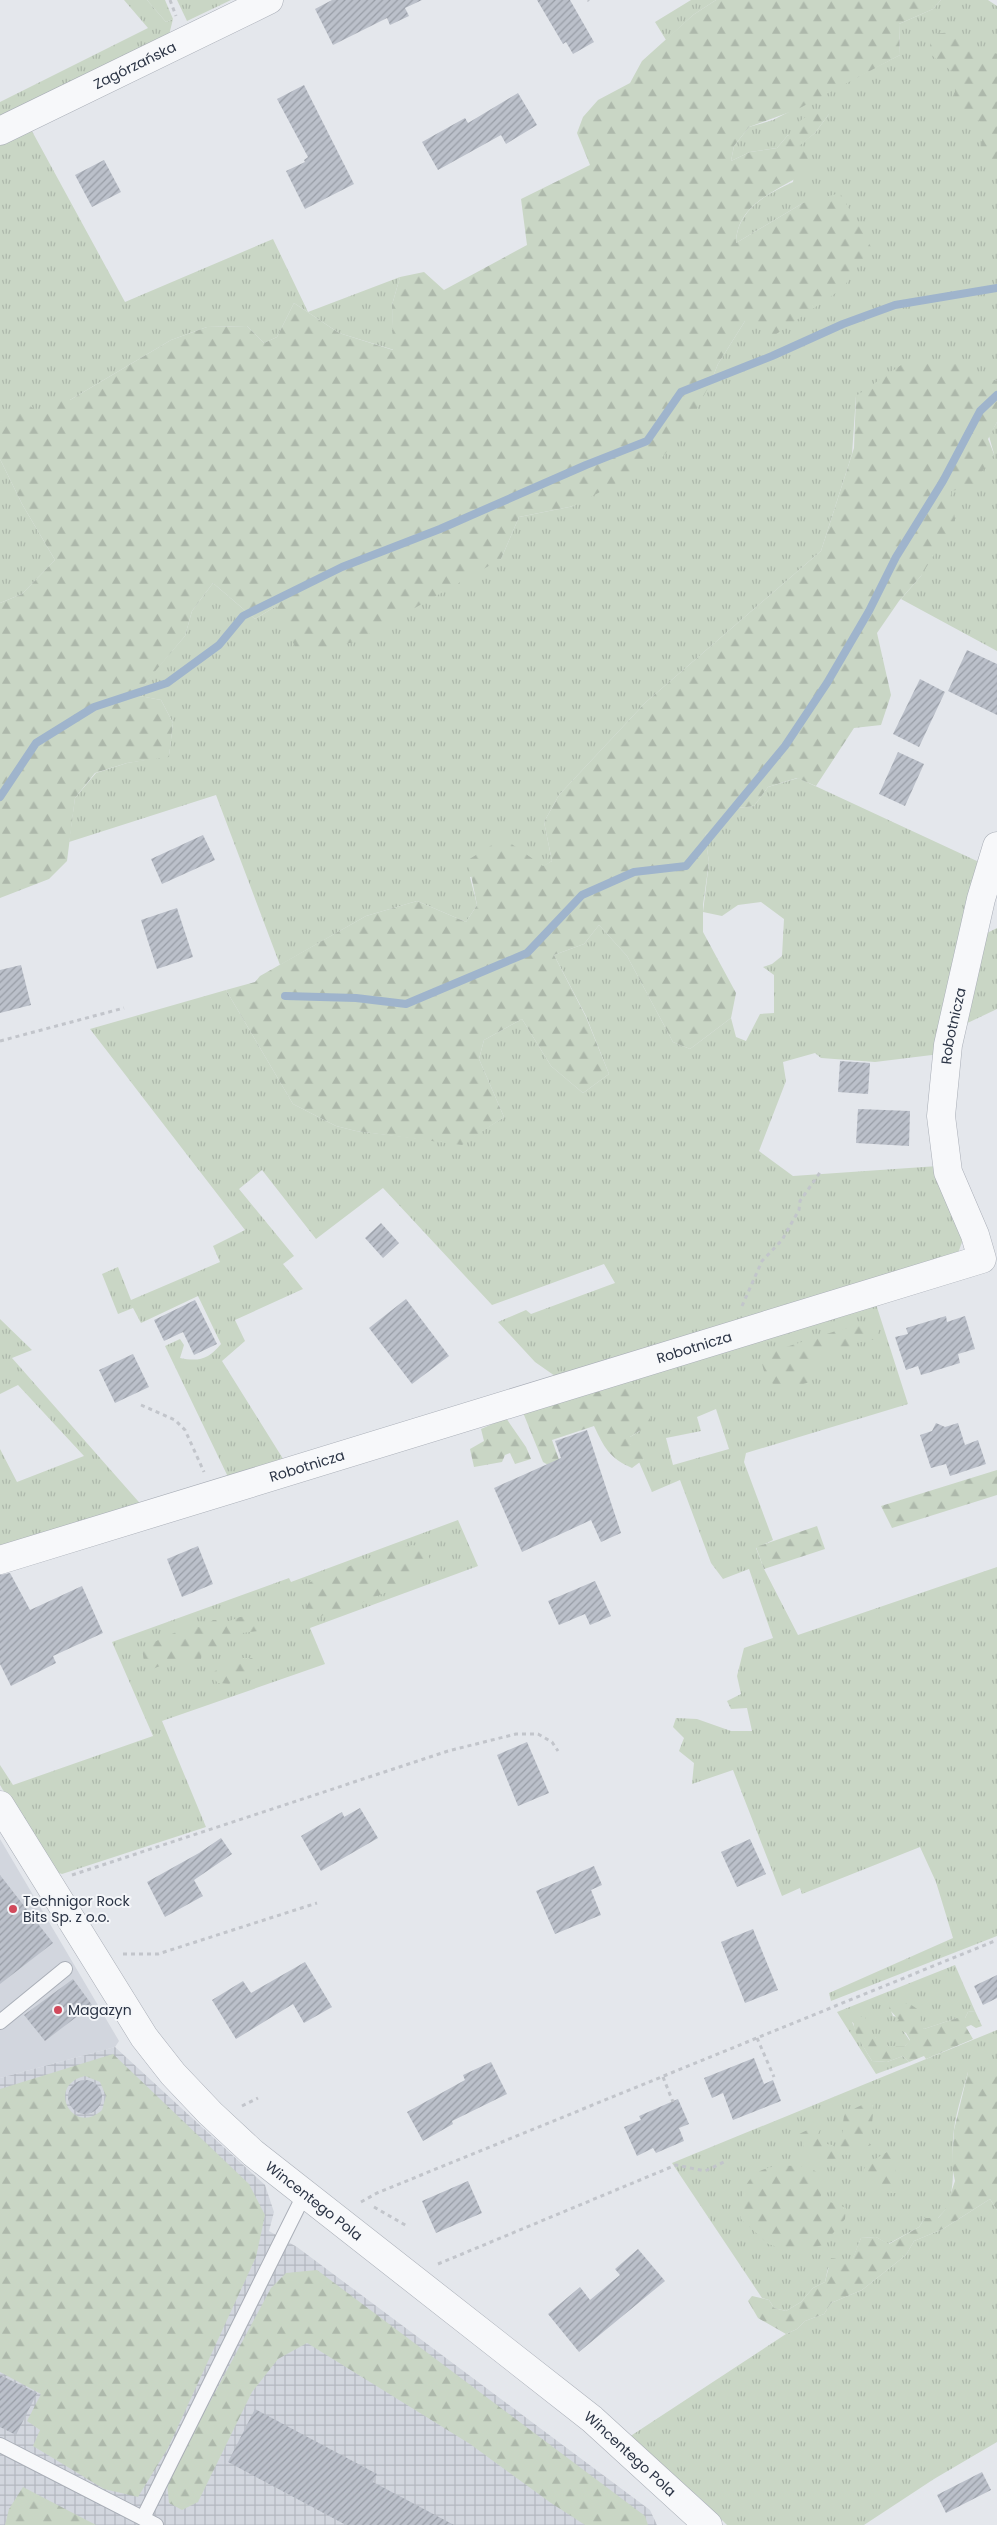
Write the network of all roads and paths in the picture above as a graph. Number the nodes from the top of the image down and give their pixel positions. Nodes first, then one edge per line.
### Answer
1 (270, 0) edge
2 (0, 131) edge
3 (997, 846) edge
4 (124, 1008) dead end
5 (0, 1041) edge
6 (821, 1171) dead end
7 (989, 1257) edge
8 (738, 1334) junction
9 (141, 1405) dead end
10 (211, 1489) junction
11 (0, 1560) edge
12 (558, 1750) dead end
13 (0, 1805) edge
14 (71, 1875) dead end
15 (317, 1903) dead end
16 (997, 1940) edge
17 (116, 1954) dead end
18 (65, 1969) dead end
19 (0, 2022) edge
20 (757, 2038) junction
21 (663, 2076) junction
22 (774, 2077) dead end
23 (673, 2102) dead end
24 (726, 2161) dead end
25 (305, 2193) junction
26 (360, 2202) dead end
27 (374, 2207) dead end
28 (407, 2226) dead end
29 (415, 2279) junction
30 (0, 2445) edge
31 (143, 2518) junction
32 (156, 2525) edge
33 (708, 2525) edge

1 - 2 street, Zagórzańska
3 - 7 street, Robotnicza
4 - 5 path
6 - 8 path
7 - 8 street, Robotnicza
8 - 10 street, Robotnicza
9 - 10 path
10 - 11 street, Robotnicza
12 - 14 path
13 - 25 street, Wincentego Pola
15 - 17 path
16 - 20 path
18 - 19 lane
20 - 21 path
20 - 22 path
21 - 23 path
21 - 26 path
24 - 29 path
25 - 29 street, Wincentego Pola
25 - 31 lane
27 - 28 path
29 - 33 street, Wincentego Pola
30 - 31 lane
31 - 32 lane

